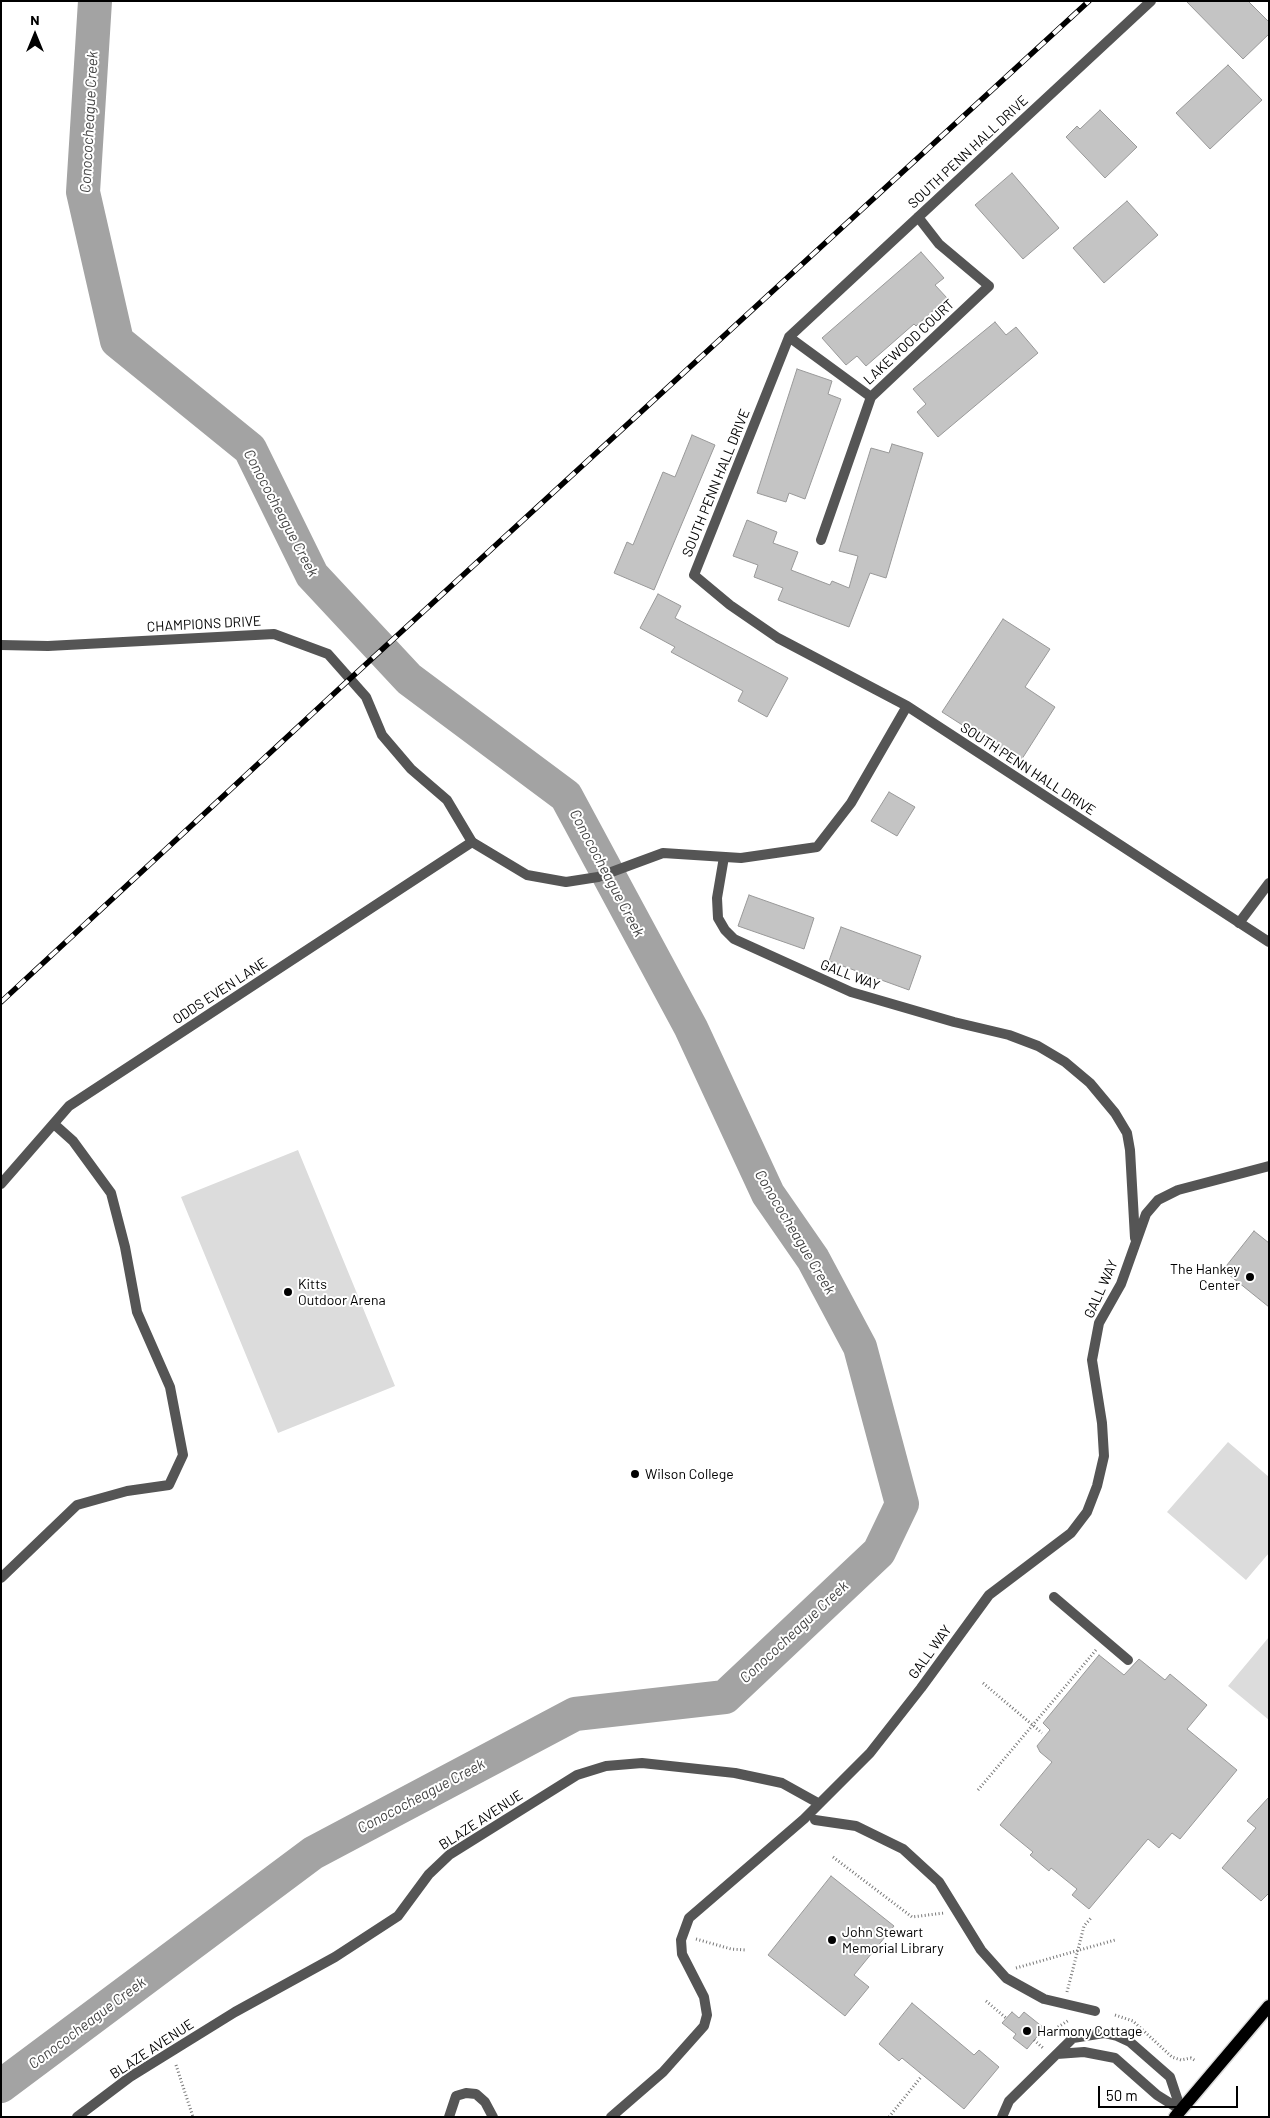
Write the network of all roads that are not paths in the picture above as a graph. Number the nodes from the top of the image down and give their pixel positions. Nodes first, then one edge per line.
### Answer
1 (1151, 1) edge
2 (918, 218) junction
3 (789, 337) junction
4 (871, 397) junction
5 (821, 540) dead end
6 (1, 646) edge
7 (907, 706) junction
8 (472, 842) junction
9 (724, 857) junction
10 (1269, 883) edge
11 (1239, 923) junction
12 (1269, 942) edge
13 (54, 1124) junction
14 (1269, 1166) edge
15 (1, 1184) edge
16 (1135, 1244) junction
17 (1, 1578) edge
18 (1054, 1598) dead end
19 (1128, 1660) dead end
20 (818, 1803) junction
21 (815, 1820) dead end
22 (1269, 2006) edge
23 (1095, 2011) dead end
24 (1057, 2054) junction
25 (1181, 2114) edge
26 (77, 2117) edge
27 (450, 2117) edge
28 (492, 2117) edge
29 (611, 2117) edge
30 (1002, 2117) edge

1 - 2 street, SOUTH PENN HALL DRIVE
2 - 3 street, SOUTH PENN HALL DRIVE
2 - 4 street, LAKEWOOD COURT
3 - 4 street
3 - 7 street, SOUTH PENN HALL DRIVE
4 - 5 street, LAKEWOOD COURT
6 - 8 street, CHAMPIONS DRIVE
7 - 9 street, CHAMPIONS DRIVE
7 - 11 street, SOUTH PENN HALL DRIVE
8 - 9 street, CHAMPIONS DRIVE
8 - 13 street, ODDS EVEN LANE
9 - 16 street, GALL WAY
10 - 11 street
11 - 12 street, SOUTH PENN HALL DRIVE
13 - 15 street, ODDS EVEN LANE
13 - 17 street
14 - 16 street
16 - 20 street, GALL WAY
18 - 19 street
20 - 26 street, BLAZE AVENUE
20 - 29 street, GALL WAY
21 - 23 street
22 - 25 main road
24 - 25 street
24 - 25 street
24 - 30 street
27 - 28 street

